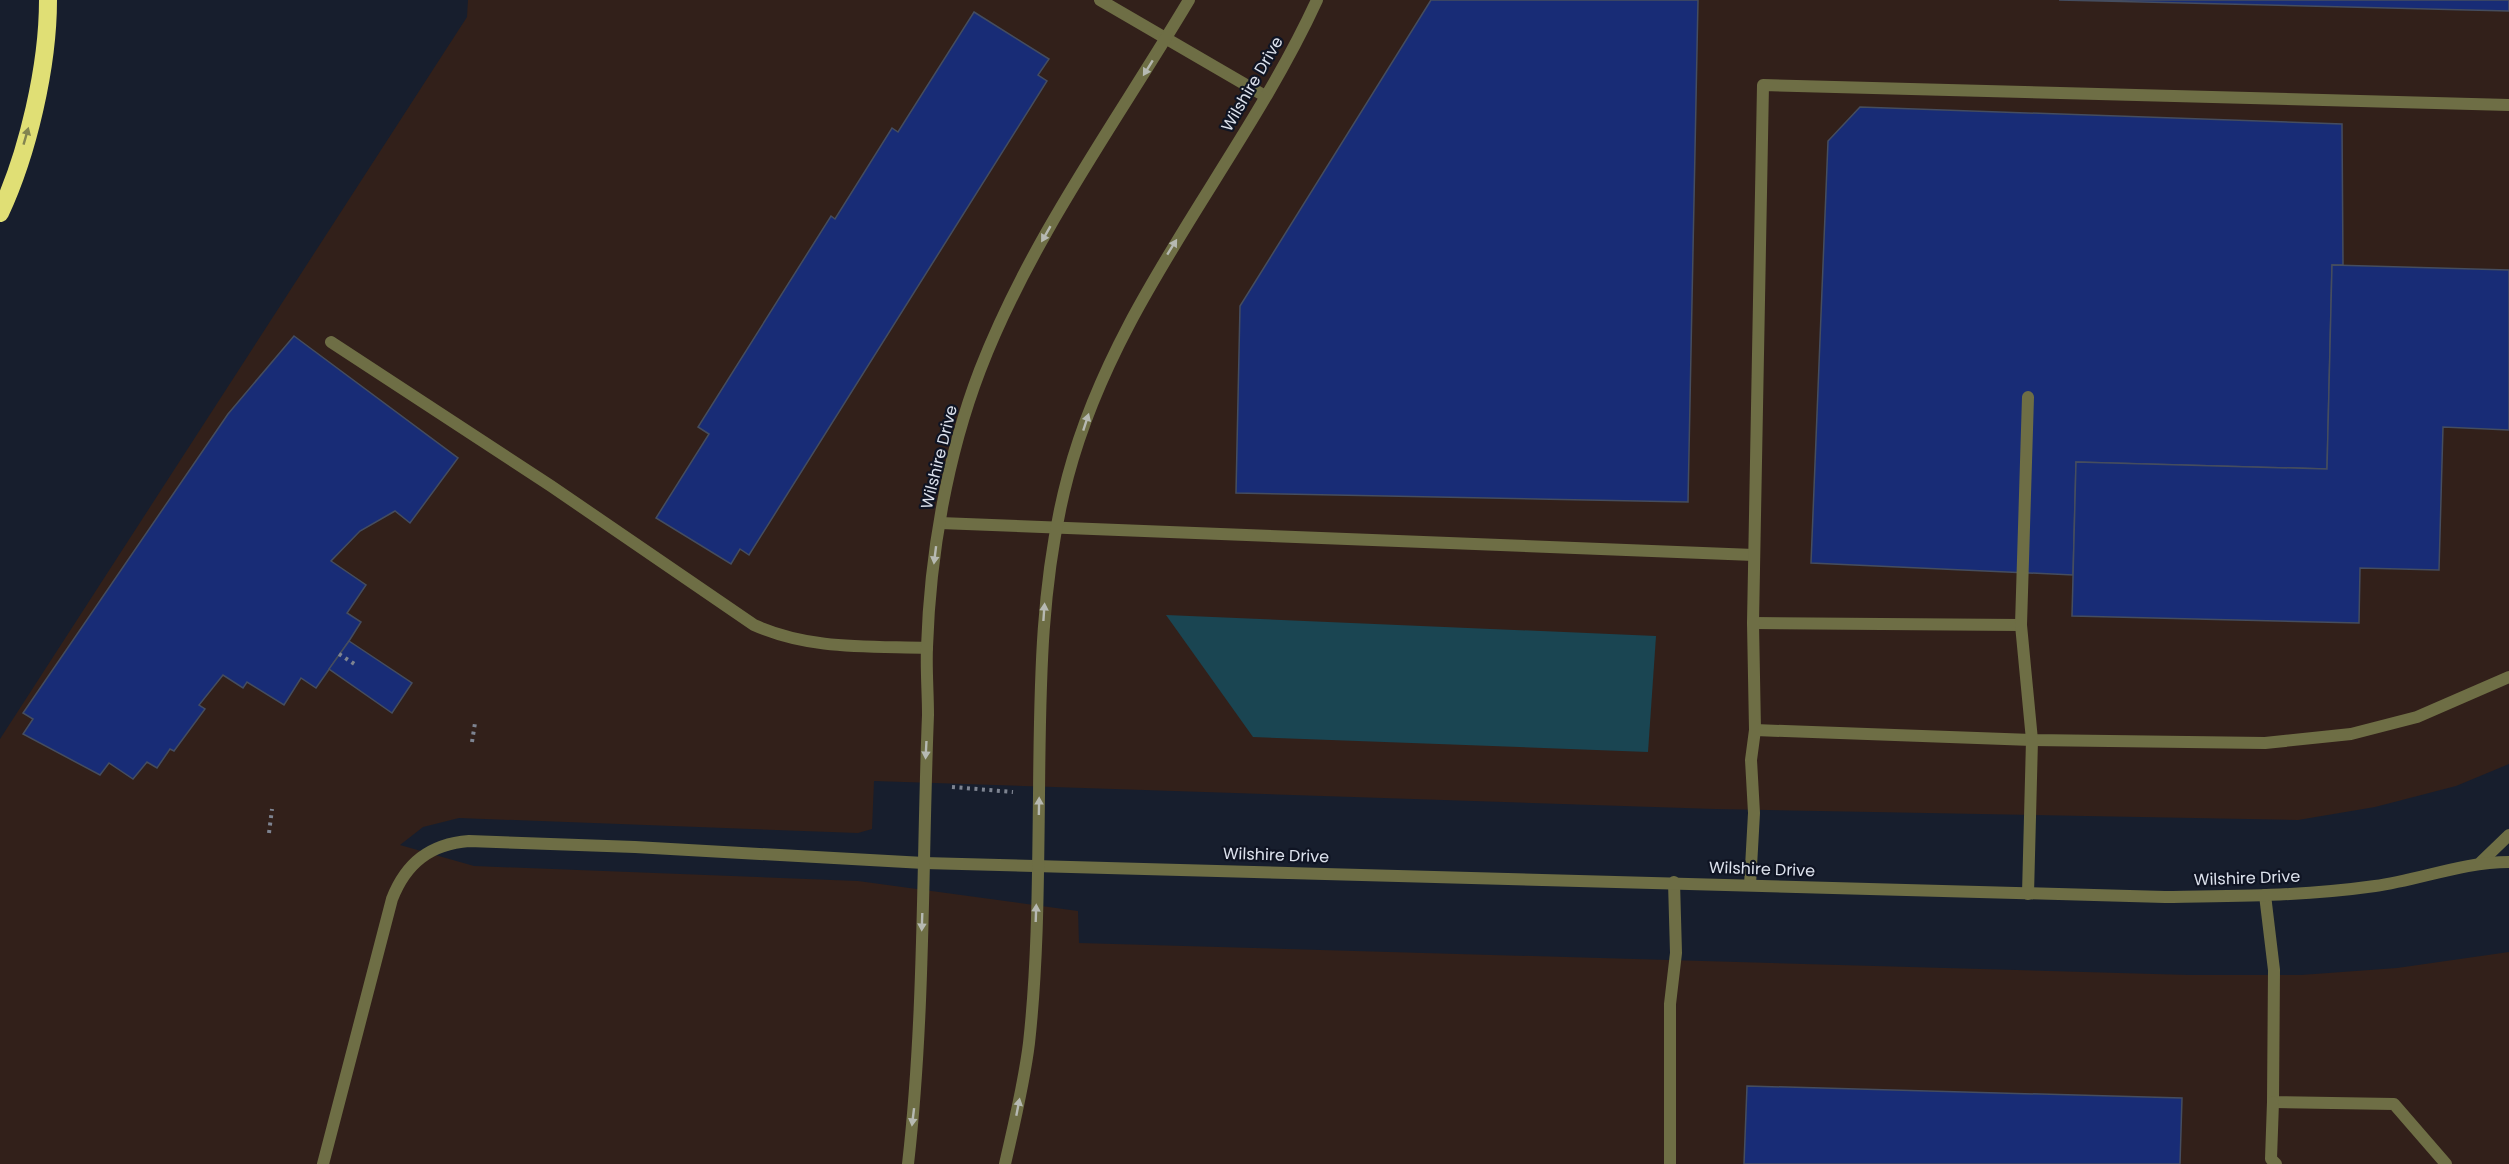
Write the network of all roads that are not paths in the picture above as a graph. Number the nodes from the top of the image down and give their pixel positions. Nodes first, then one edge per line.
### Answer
1 (48, 0) edge
2 (1100, 0) edge
3 (1189, 0) edge
4 (1317, 0) edge
5 (1166, 39) junction
6 (1265, 96) junction
7 (2509, 105) edge
8 (0, 213) edge
9 (331, 342) dead end
10 (2028, 397) dead end
11 (940, 523) junction
12 (1057, 526) junction
13 (1754, 555) junction
14 (1753, 623) junction
15 (2021, 625) junction
16 (927, 648) junction
17 (2509, 677) edge
18 (1755, 730) junction
19 (2032, 740) junction
20 (2509, 835) edge
21 (2481, 862) junction
22 (2509, 862) edge
23 (924, 863) junction
24 (1038, 865) junction
25 (1674, 882) junction
26 (1750, 885) junction
27 (2028, 894) junction
28 (2265, 895) junction
29 (2273, 1102) junction
30 (323, 1164) edge
31 (908, 1164) edge
32 (1005, 1164) edge
33 (1670, 1164) edge
34 (2276, 1164) edge
35 (2446, 1164) edge

8 -> 1 highway
2 - 5 street
3 - 5 street, Wilshire Drive
4 - 6 street, Wilshire Drive
5 - 6 street
5 -> 11 street, Wilshire Drive
12 -> 6 street, Wilshire Drive
7 - 13 street
9 - 16 street
10 - 15 street
11 - 12 street
11 -> 16 street, Wilshire Drive
12 - 13 street
24 -> 12 street, Wilshire Drive
13 - 14 street
14 - 15 street
14 - 18 street
15 - 19 street
16 -> 23 street, Wilshire Drive
17 - 19 street
18 - 19 street
18 - 26 street
19 - 27 street
20 - 21 street
21 - 22 street, Wilshire Drive
21 - 28 street, Wilshire Drive
23 - 24 street, Wilshire Drive
23 - 30 street
23 -> 31 street
24 - 25 street, Wilshire Drive
32 -> 24 street
25 - 26 street, Wilshire Drive
25 - 33 street
26 - 27 street, Wilshire Drive
27 - 28 street, Wilshire Drive
28 - 29 street
29 - 34 street
29 - 35 street

